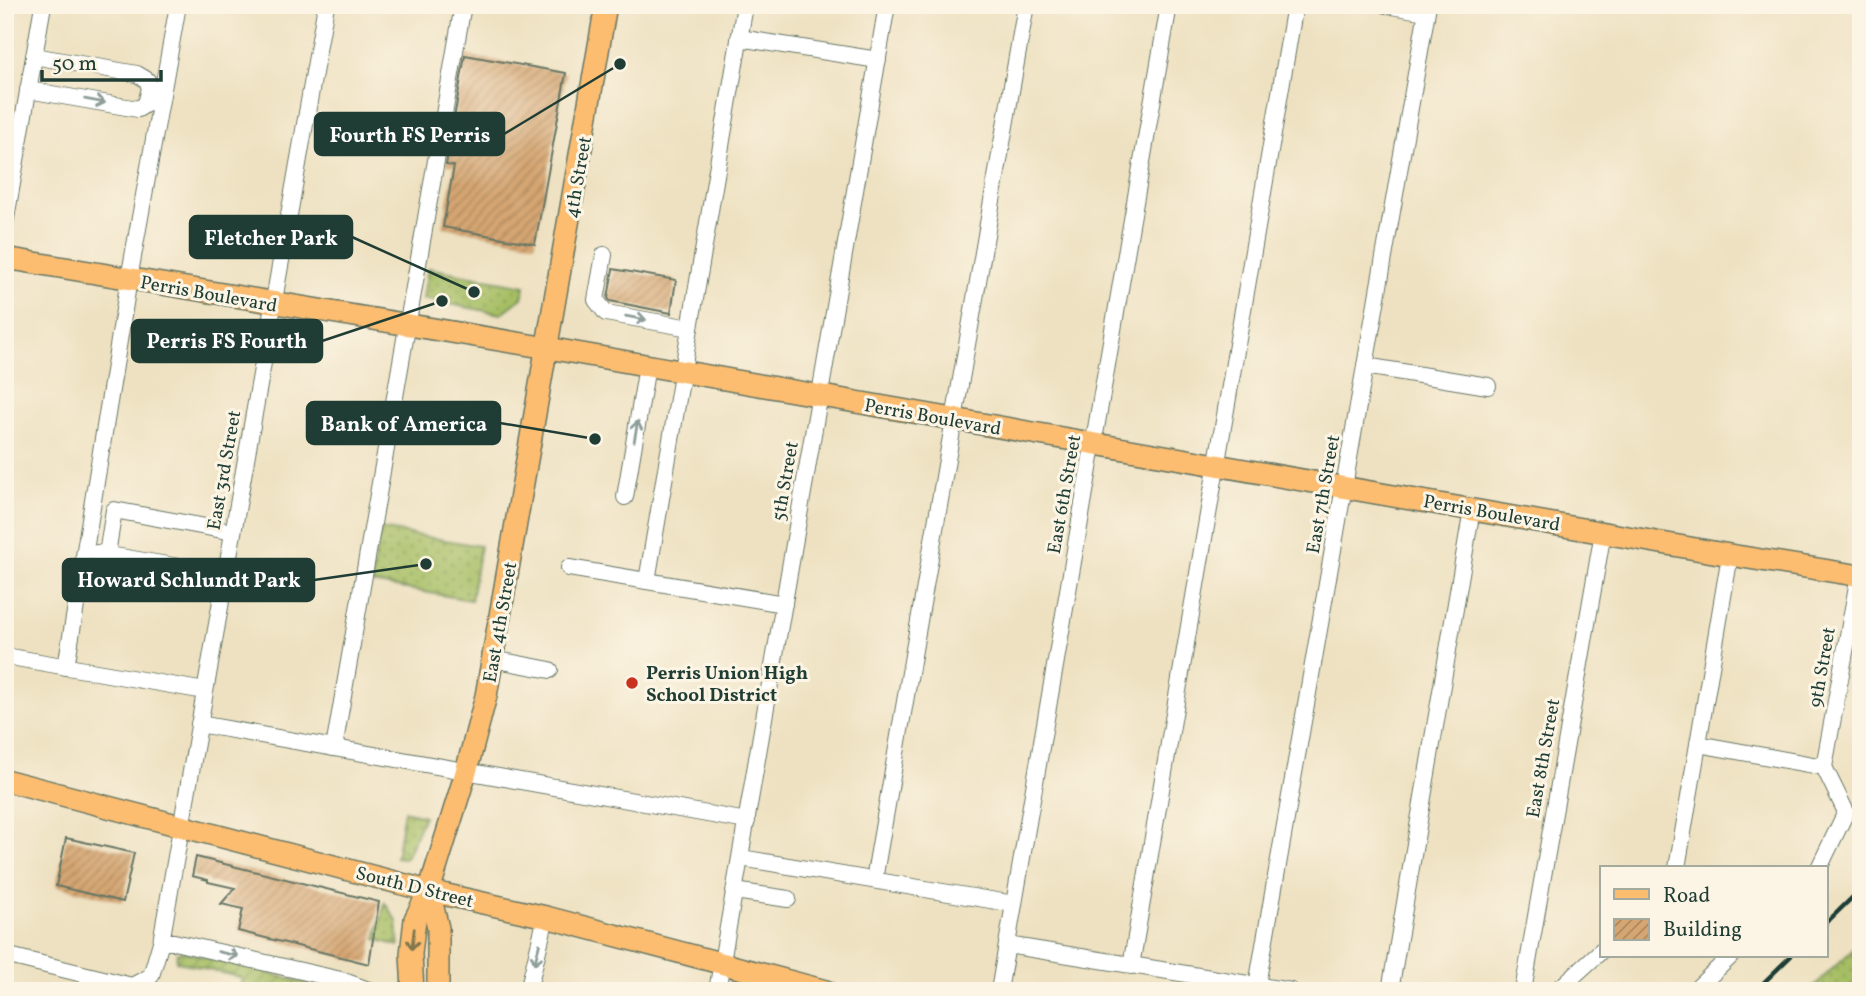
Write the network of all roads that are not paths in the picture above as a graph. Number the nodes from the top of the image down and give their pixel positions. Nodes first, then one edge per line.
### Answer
1 (43, 5) edge
2 (178, 5) edge
3 (326, 5) edge
4 (463, 5) edge
5 (606, 5) edge
6 (745, 5) edge
7 (887, 5) edge
8 (1026, 5) edge
9 (1169, 5) edge
10 (1294, 5) edge
11 (1386, 5) edge
12 (1427, 9) edge
13 (739, 38) junction
14 (34, 56) junction
15 (878, 60) junction
16 (28, 90) junction
17 (5, 224) edge
18 (604, 255) dead end
19 (5, 257) edge
20 (129, 279) junction
21 (273, 304) junction
22 (407, 326) junction
23 (690, 328) junction
24 (548, 348) junction
25 (647, 366) junction
26 (1365, 366) junction
27 (683, 372) junction
28 (1488, 386) dead end
29 (820, 396) junction
30 (954, 420) junction
31 (1093, 445) junction
32 (1215, 465) junction
33 (1345, 486) junction
34 (625, 497) dead end
35 (1472, 509) junction
36 (233, 531) junction
37 (1603, 532) junction
38 (85, 550) junction
39 (107, 554) junction
40 (1730, 555) junction
41 (569, 568) dead end
42 (226, 575) junction
43 (1860, 576) edge
44 (646, 581) junction
45 (784, 604) junction
46 (5, 656) edge
47 (492, 659) junction
48 (65, 667) junction
49 (550, 670) dead end
50 (205, 691) junction
51 (199, 724) junction
52 (1698, 744) junction
53 (334, 748) junction
54 (1824, 766) junction
55 (466, 772) junction
56 (5, 780) edge
57 (747, 821) junction
58 (182, 825) junction
59 (741, 858) junction
60 (1677, 866) edge
61 (1820, 866) edge
62 (874, 880) junction
63 (429, 891) junction
64 (735, 891) junction
65 (788, 899) dead end
66 (1014, 904) junction
67 (546, 917) junction
68 (161, 942) junction
69 (1007, 945) junction
70 (1600, 952) edge
71 (5, 955) edge
72 (1729, 958) edge
73 (723, 964) junction
74 (1131, 966) junction
75 (777, 984) edge
76 (1257, 988) edge
77 (371, 991) edge
78 (412, 991) edge
79 (438, 991) edge
80 (528, 991) edge
81 (717, 991) edge
82 (826, 991) edge
83 (999, 991) edge
84 (1291, 991) edge
85 (1391, 991) edge
86 (1523, 991) edge
87 (1557, 991) edge
88 (1694, 991) edge

1 - 14 street
2 - 20 street
3 - 21 street, East 3rd Street
4 - 22 street
5 - 24 main road, 4th Street
6 - 13 street
7 - 15 street, 5th Street
8 - 30 street
9 - 31 street, East 6th Street
10 - 32 street
11 - 12 street
12 - 26 street, East 7th Street
13 - 15 street
13 - 23 street
14 - 16 street
16 -> 14 street
15 - 29 street, 5th Street
16 - 17 street
18 -> 23 street
19 - 20 main road, Perris Boulevard
20 - 21 main road, Perris Boulevard
20 - 38 street
21 - 22 main road, Perris Boulevard
21 - 36 street, East 3rd Street
22 - 24 main road, Perris Boulevard
22 - 53 street
23 - 27 street
24 - 25 main road, Perris Boulevard
24 - 47 main road, East 4th Street
25 - 27 main road, Perris Boulevard
34 -> 25 street
26 - 28 street
26 - 33 street, East 7th Street
27 - 29 main road, Perris Boulevard
27 - 44 street
29 - 30 main road, Perris Boulevard
29 - 45 street, 5th Street
30 - 31 main road, Perris Boulevard
30 - 62 street
31 - 32 main road, Perris Boulevard
31 - 66 street, East 6th Street
32 - 33 main road, Perris Boulevard
32 - 74 street
33 - 35 main road, Perris Boulevard
33 - 76 street, East 7th Street
35 - 37 main road, Perris Boulevard
35 - 85 street
36 - 39 street
36 - 42 street, East 3rd Street
37 - 40 main road, Perris Boulevard
37 - 86 street, East 8th Street
38 - 39 street
38 - 48 street
39 - 42 street
40 - 43 main road, Perris Boulevard
40 - 52 street
41 - 44 street
42 - 50 street, East 3rd Street
43 - 54 street, 9th Street
44 - 45 street
45 - 57 street, 5th Street
46 - 48 street
47 - 49 street
47 - 55 main road, East 4th Street
48 - 50 street
50 - 51 street, East 3rd Street
51 - 53 street
51 - 58 street, East 3rd Street
52 - 54 street
52 - 60 street
53 - 55 street
54 - 61 street
55 - 57 street
55 - 63 main road, East 4th Street
56 - 58 main road, South D Street
57 - 59 street, 5th Street
58 - 63 main road, South D Street
58 - 68 street, East 3rd Street
59 - 62 street
59 - 64 street, 5th Street
62 - 66 street
63 - 67 main road, South D Street
63 -> 78 main road, East 4th Street
63 - 79 main road
64 - 65 street
64 - 73 street, 5th Street
66 - 69 street, East 6th Street
67 - 73 main road, South D Street
67 -> 80 street
68 - 71 street, East 3rd Street
68 -> 77 street
69 - 74 street
69 - 83 street, East 6th Street
70 - 87 street
72 - 88 street
73 - 75 main road, South D Street
73 - 81 street, 5th Street
74 - 76 street
75 - 82 main road, South D Street
76 - 84 street

